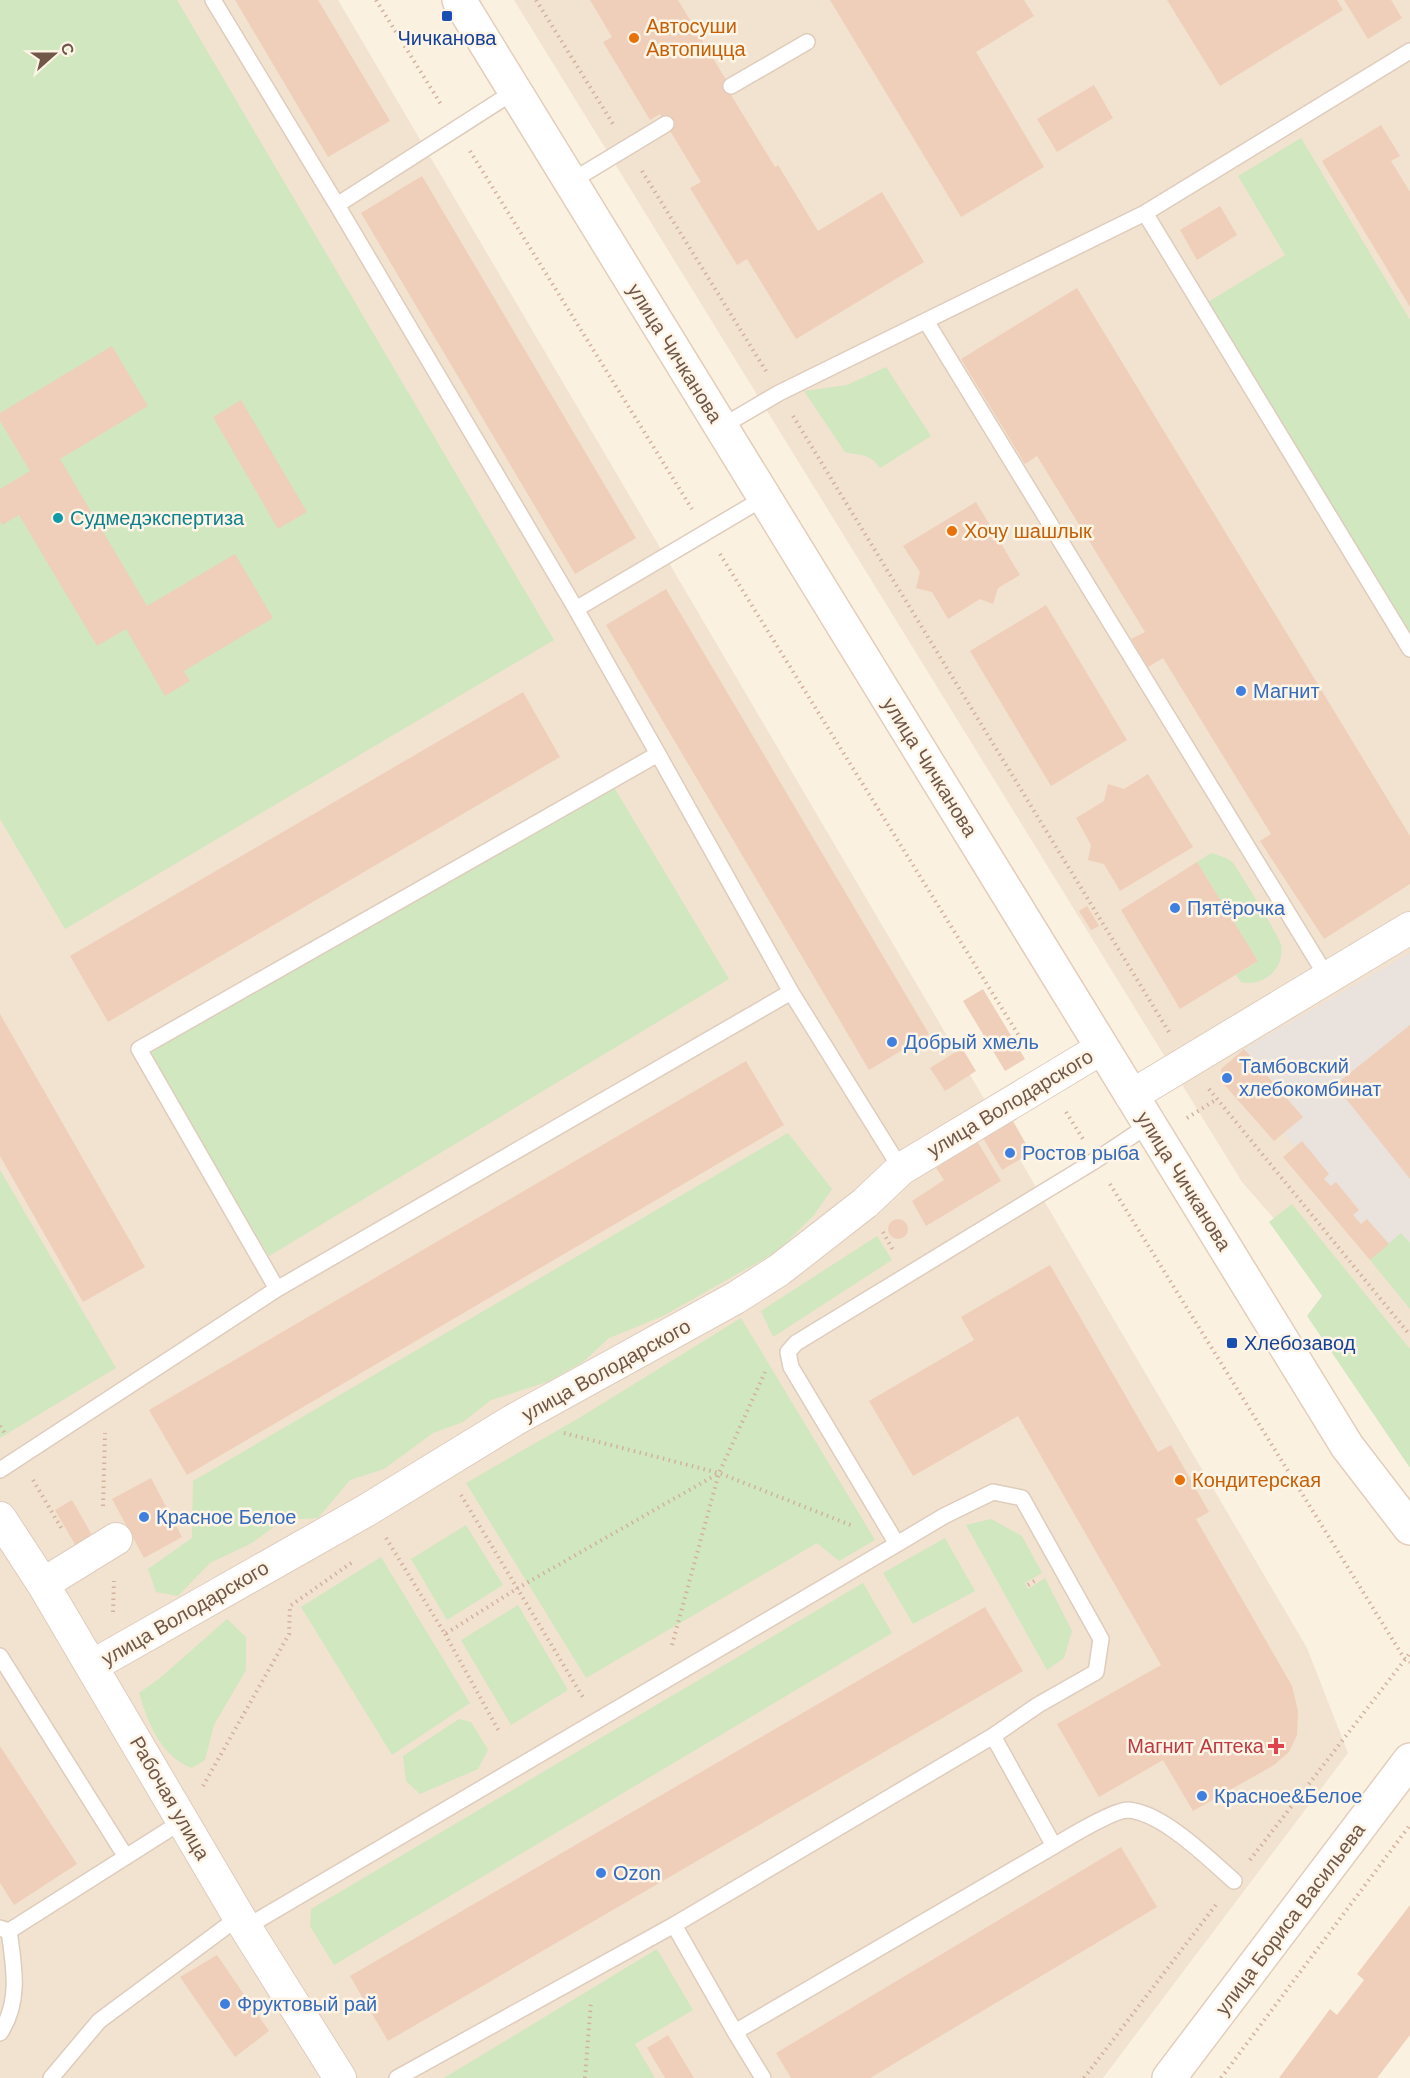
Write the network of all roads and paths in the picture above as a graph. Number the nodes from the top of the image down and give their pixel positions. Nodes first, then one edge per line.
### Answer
1 (213, 0) edge
2 (376, 0) edge
3 (459, 0) edge
4 (536, 0) edge
5 (807, 42) dead end
6 (1410, 51) edge
7 (730, 86) dead end
8 (515, 92) junction
9 (666, 124) dead end
10 (456, 129) junction
11 (627, 146) junction
12 (570, 182) junction
13 (337, 205) junction
14 (1145, 213) junction
15 (926, 321) junction
16 (779, 393) junction
17 (721, 427) junction
18 (764, 498) junction
19 (706, 532) junction
20 (576, 609) junction
21 (1410, 650) edge
22 (658, 754) junction
23 (1410, 928) edge
24 (1327, 977) junction
25 (791, 992) junction
26 (1102, 1048) junction
27 (1187, 1063) junction
28 (1046, 1080) junction
29 (1131, 1095) junction
30 (1150, 1124) junction
31 (1096, 1160) junction
32 (901, 1169) junction
33 (865, 1203) junction
34 (907, 1273) junction
35 (277, 1289) junction
36 (1410, 1335) edge
37 (760, 1379) dead end
38 (107, 1400) junction
39 (514, 1420) junction
40 (0, 1426) edge
41 (19, 1457) junction
42 (441, 1464) junction
43 (0, 1470) edge
44 (719, 1473) junction
45 (0, 1518) edge
46 (1410, 1528) edge
47 (116, 1539) junction
48 (386, 1539) dead end
49 (378, 1544) dead end
50 (897, 1544) junction
51 (392, 1549) dead end
52 (362, 1556) dead end
53 (81, 1561) junction
54 (43, 1584) junction
55 (518, 1588) junction
56 (445, 1634) junction
57 (0, 1656) edge
58 (102, 1660) junction
59 (1410, 1662) edge
60 (661, 1682) junction
61 (597, 1720) junction
62 (500, 1733) dead end
63 (993, 1736) junction
64 (1410, 1760) edge
65 (184, 1820) junction
66 (1410, 1825) edge
67 (1054, 1846) junction
68 (126, 1857) junction
69 (1234, 1881) dead end
70 (244, 1922) junction
71 (674, 1925) junction
72 (5, 1929) edge
73 (594, 1971) junction
74 (735, 2032) junction
75 (0, 2033) edge
76 (51, 2078) edge
77 (340, 2078) edge
78 (396, 2078) edge
79 (585, 2078) edge
80 (763, 2078) edge
81 (1169, 2078) edge
82 (1221, 2078) edge

1 - 13 lane
2 - 10 path
3 - 8 main road, улица Чичканова
4 - 11 path
5 - 7 lane
6 - 14 lane
8 - 10 lane
8 - 12 main road, улица Чичканова
9 - 11 lane
10 - 13 lane
10 - 19 path
11 - 12 lane
11 - 16 path
12 - 17 main road, улица Чичканова
13 - 20 lane
14 - 15 lane
14 - 21 lane
15 - 16 lane
15 - 24 lane
16 - 17 lane
16 - 27 path
17 - 18 main road, улица Чичканова
18 - 19 lane
18 - 26 main road, улица Чичканова
19 - 20 lane
19 - 28 path
20 - 22 lane
22 - 25 lane
22 - 35 lane
23 - 24 street
24 - 27 street
25 - 32 lane
25 - 35 lane
26 - 28 street, улица Володарского
26 - 29 main road, улица Чичканова
27 - 29 street
27 - 36 path
28 - 31 path
28 - 32 street, улица Володарского
29 - 30 main road, улица Чичканова
30 - 31 lane
30 - 46 main road, улица Чичканова
31 - 34 lane
31 - 59 path
32 - 33 street, улица Володарского
33 - 34 path
33 - 39 street, улица Володарского
34 - 50 lane
35 - 38 lane
37 - 44 path
38 - 41 lane
38 - 47 path
39 - 42 street, улица Володарского
39 - 44 path
40 - 41 path
41 - 43 lane
41 - 53 path
42 - 55 path
42 - 58 street, улица Володарского
44 - 50 path
44 - 55 path
44 - 60 path
45 - 54 street, Рабочая улица
47 - 53 street
47 - 58 path
48 - 49 path
50 - 60 lane
50 - 63 lane
51 - 56 path
52 - 65 path
53 - 54 street
54 - 58 street, Рабочая улица
55 - 56 path
55 - 61 path
56 - 62 path
57 - 68 lane
58 - 65 street, Рабочая улица
60 - 61 lane
61 - 70 lane
63 - 67 lane
63 - 71 lane
64 - 81 main road, улица Бориса Васильева
65 - 68 lane
65 - 70 street, Рабочая улица
66 - 82 path
67 - 69 lane
67 - 74 lane
68 - 72 lane
70 - 76 lane
70 - 77 street, Рабочая улица
71 - 73 lane
71 - 74 lane
72 - 75 lane
73 - 78 lane
73 - 79 path
74 - 80 lane

